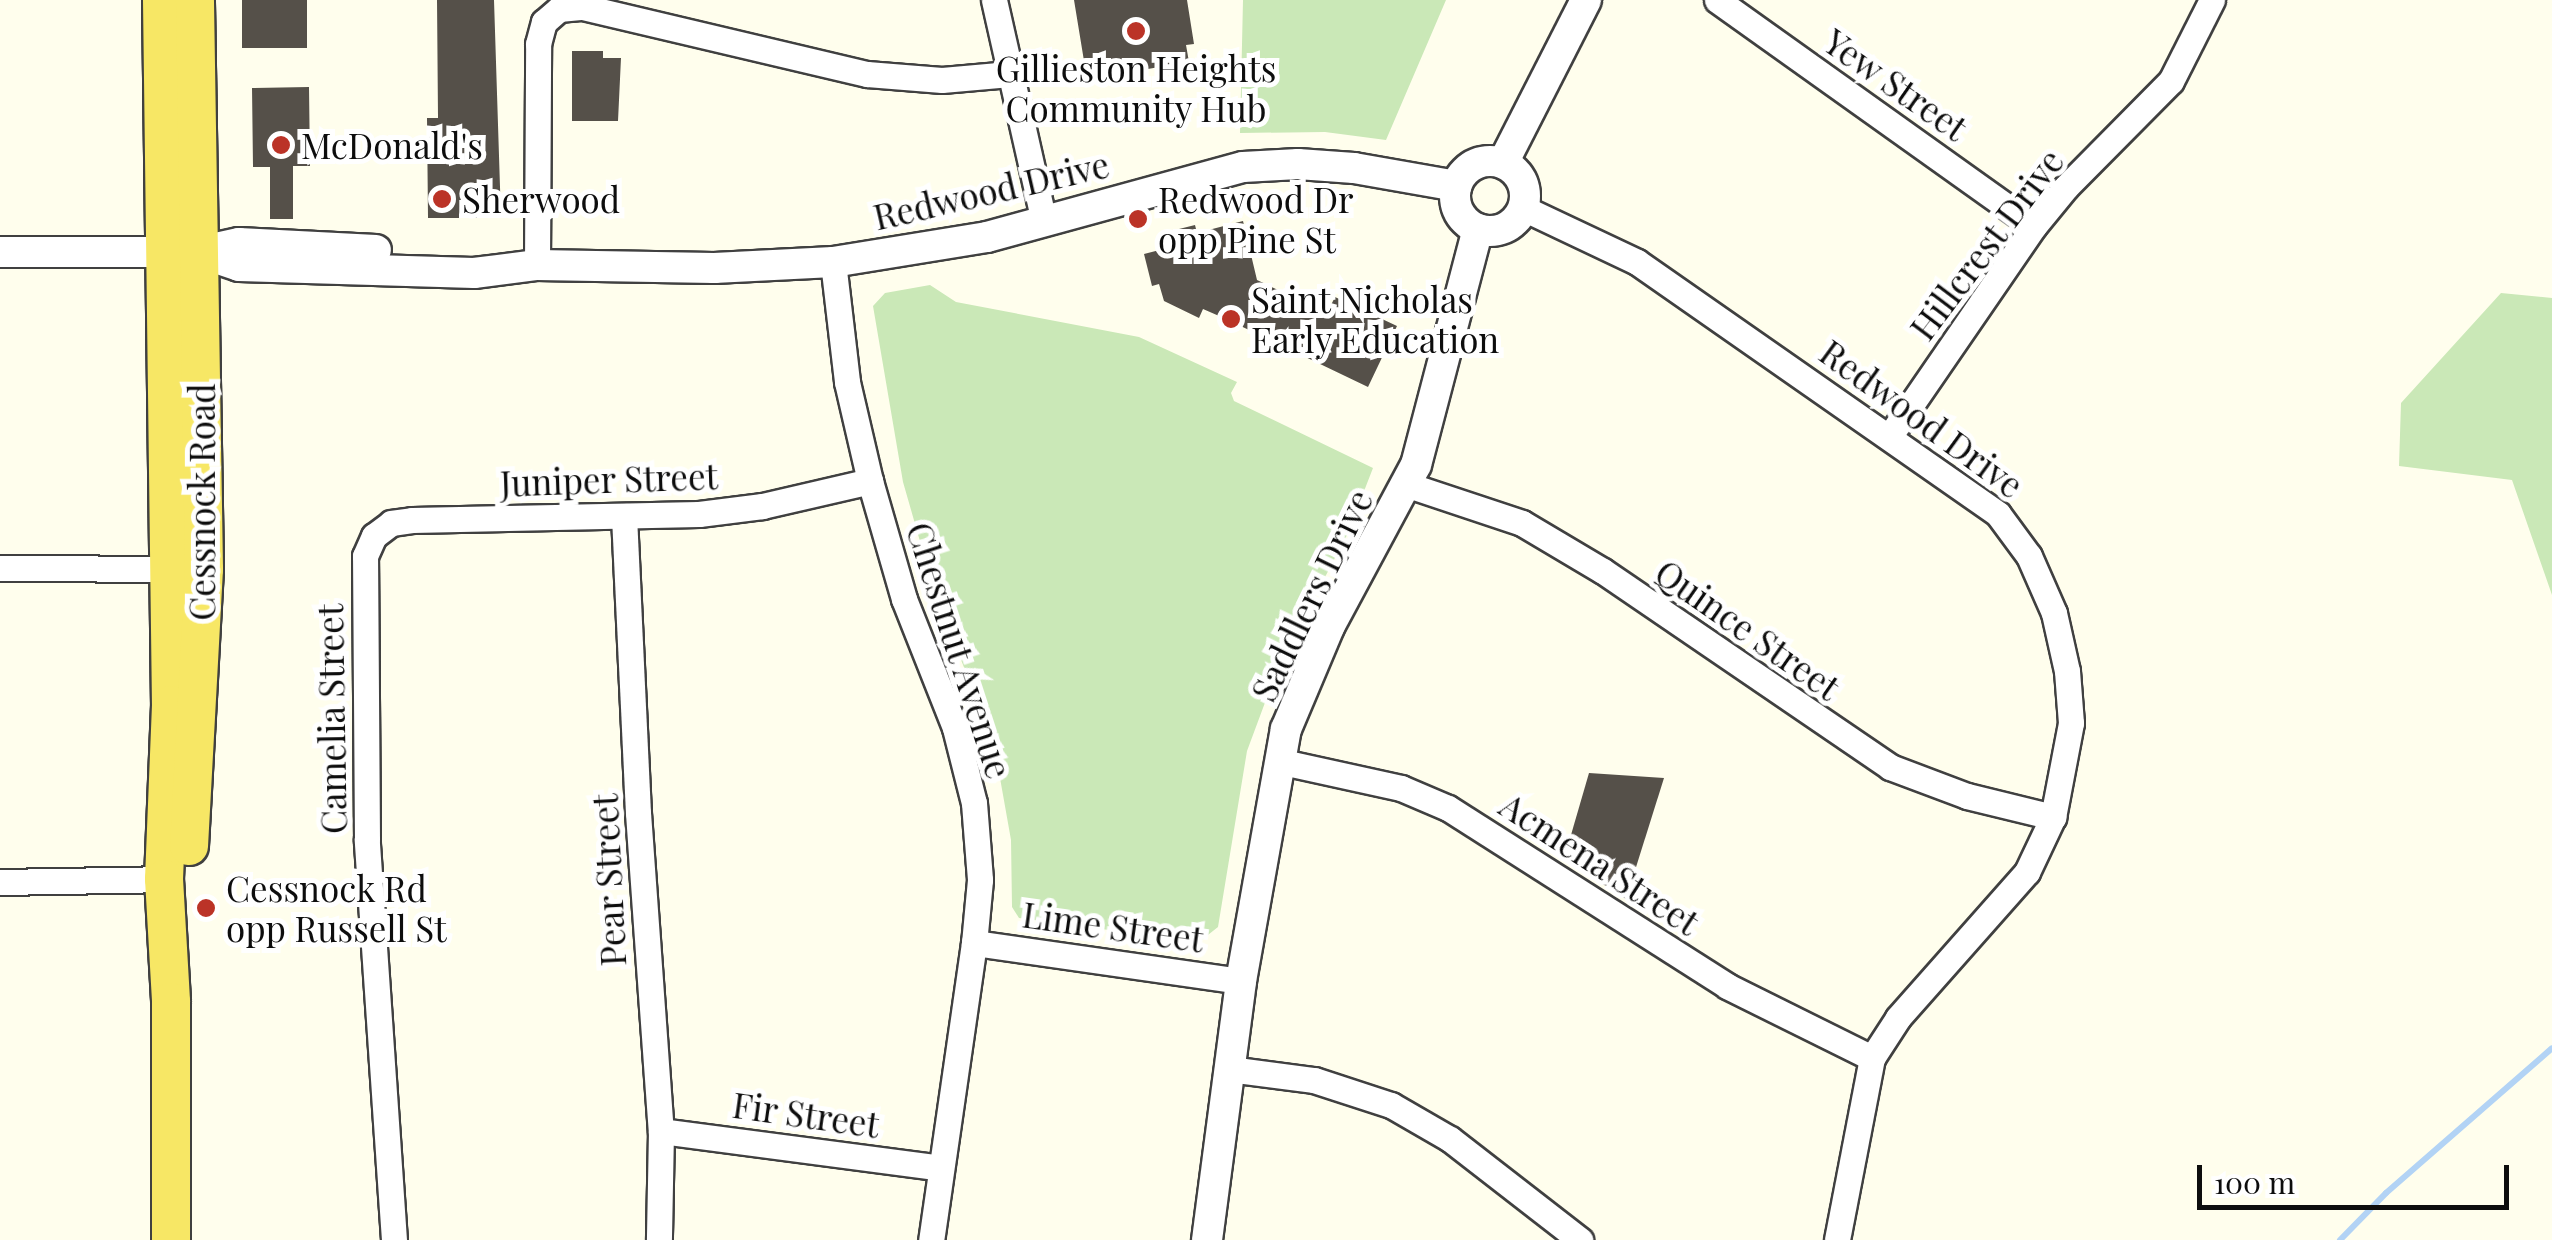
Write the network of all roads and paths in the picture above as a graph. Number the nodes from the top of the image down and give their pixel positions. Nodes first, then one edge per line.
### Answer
1 (162, 0) edge
2 (195, 0) edge
3 (994, 0) edge
4 (1586, 0) edge
5 (1716, 0) edge
6 (2205, 3) edge
7 (1010, 74) junction
8 (1503, 163) junction
9 (1456, 186) junction
10 (1523, 208) junction
11 (1044, 222) junction
12 (2034, 226) junction
13 (1478, 228) junction
14 (0, 252) edge
15 (181, 252) junction
16 (833, 262) junction
17 (538, 265) junction
18 (1889, 437) junction
19 (870, 481) junction
20 (1408, 485) junction
21 (624, 516) junction
22 (365, 556) joint
23 (0, 568) edge
24 (169, 569) junction
25 (1278, 761) junction
26 (2053, 818) junction
27 (164, 879) junction
28 (0, 882) edge
29 (974, 943) junction
30 (1241, 981) junction
31 (171, 1002) junction
32 (1872, 1058) junction
33 (1229, 1069) junction
34 (661, 1131) junction
35 (941, 1168) junction
36 (171, 1240) edge
37 (394, 1240) edge
38 (658, 1240) edge
39 (932, 1240) edge
40 (1207, 1240) edge
41 (1580, 1240) edge
42 (1837, 1240) edge

1 - 15 main road, Cessnock Road
2 - 15 main road, Cessnock Road
3 - 7 street
4 - 8 street
5 - 12 street, Yew Street
6 - 12 street, Hillcrest Drive
7 - 11 street
7 - 17 street
8 - 9 street
8 - 10 street
9 - 11 street, Redwood Drive
9 - 13 street
10 - 13 street
10 - 18 street, Redwood Drive
11 - 16 street, Redwood Drive
12 - 18 street, Hillcrest Drive
13 - 20 street, Saddlers Drive
14 - 15 street, Redwood Drive
15 - 17 street, Redwood Drive
15 - 24 main road, Cessnock Road
15 - 31 main road, Cessnock Road
16 - 17 street, Redwood Drive
16 - 19 street, Chestnut Avenue
18 - 26 street, Redwood Drive
19 - 21 street, Juniper Street
19 - 29 street, Chestnut Avenue
20 - 25 street, Saddlers Drive
20 - 26 street, Quince Street
21 - 22 street, Juniper Street
21 - 34 street, Pear Street
22 - 37 street, Camelia Street
23 - 24 street
24 - 27 main road, Cessnock Road
25 - 30 street, Saddlers Drive
25 - 32 street, Acmena Street
26 - 32 street, Redwood Drive
27 - 28 street
27 - 31 main road, Cessnock Road
29 - 30 street, Lime Street
29 - 35 street, Chestnut Avenue
30 - 33 street, Saddlers Drive
31 - 36 main road, Cessnock Road
32 - 42 street, Redwood Drive
33 - 40 street, Saddlers Drive
33 - 41 street
34 - 35 street, Fir Street
34 - 38 street, Pear Street
35 - 39 street, Chestnut Avenue

